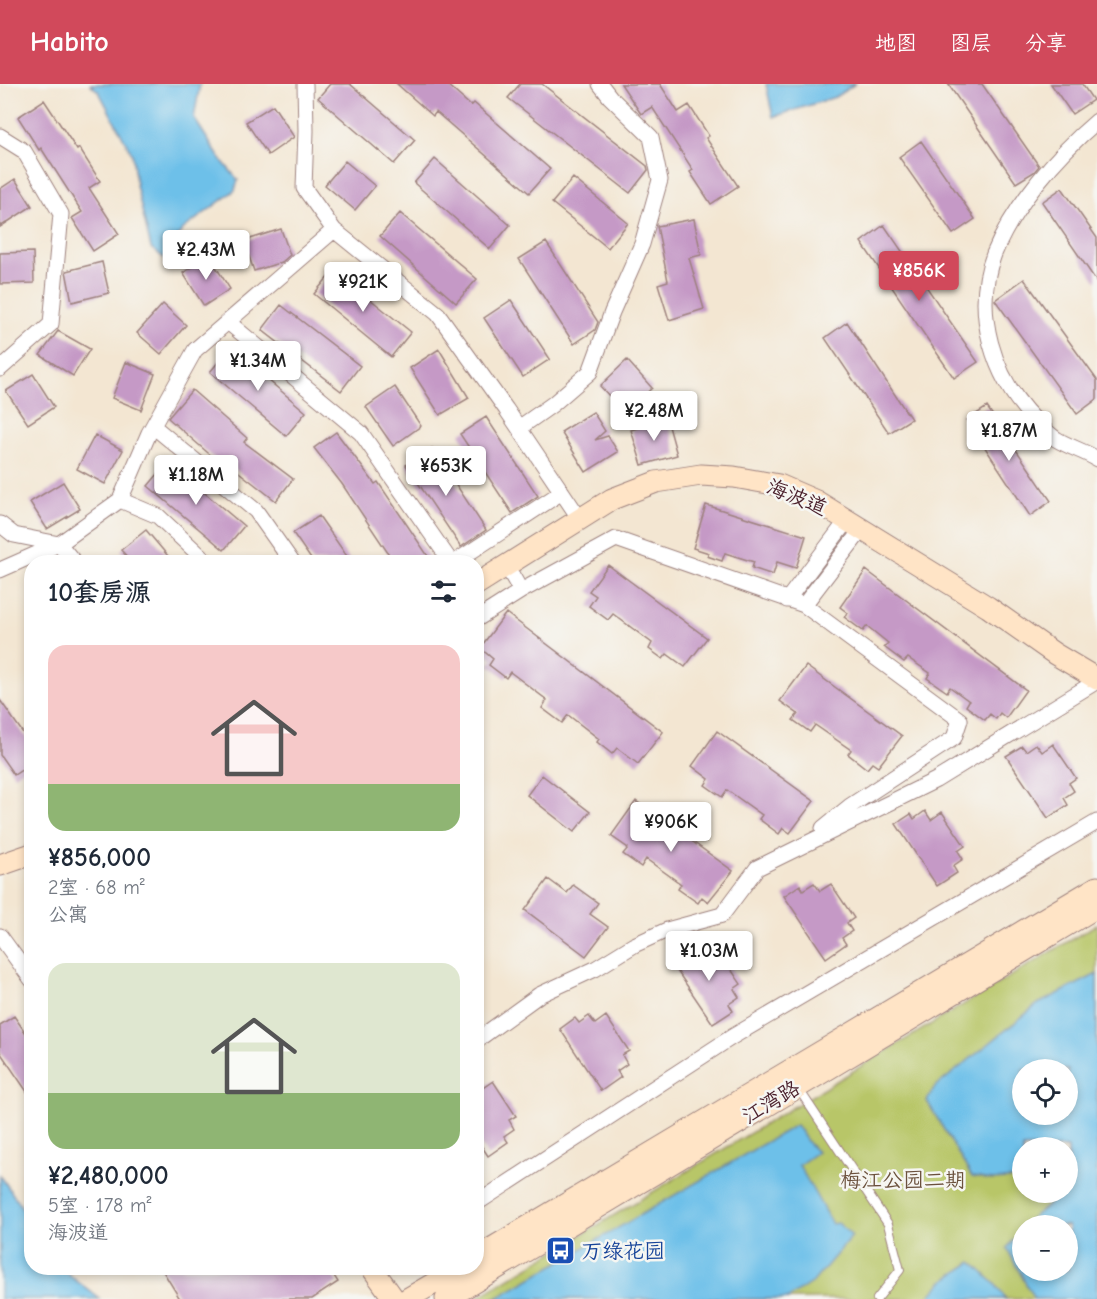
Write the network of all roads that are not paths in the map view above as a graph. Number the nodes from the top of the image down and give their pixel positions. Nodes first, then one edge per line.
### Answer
1 (305, 84) edge
2 (600, 84) edge
3 (1097, 121) edge
4 (0, 136) edge
5 (334, 231) junction
6 (228, 322) junction
7 (0, 369) edge
8 (153, 426) junction
9 (519, 428) junction
10 (1097, 459) edge
11 (562, 492) junction
12 (120, 500) junction
13 (580, 519) junction
14 (0, 524) edge
15 (855, 524) junction
16 (59, 544) junction
17 (34, 555) edge
18 (68, 555) edge
19 (200, 555) edge
20 (287, 555) edge
21 (448, 555) edge
22 (464, 555) edge
23 (24, 559) edge
24 (506, 565) junction
25 (0, 570) edge
26 (484, 579) edge
27 (521, 591) junction
28 (787, 600) junction
29 (804, 606) junction
30 (484, 615) edge
31 (1097, 680) edge
32 (1097, 822) edge
33 (807, 842) junction
34 (24, 858) edge
35 (0, 866) edge
36 (1097, 887) edge
37 (1097, 908) edge
38 (0, 936) edge
39 (24, 969) edge
40 (484, 1035) edge
41 (797, 1087) junction
42 (484, 1198) edge
43 (484, 1253) edge
44 (379, 1275) edge
45 (448, 1275) edge
46 (394, 1299) edge
47 (407, 1299) edge
48 (446, 1299) edge
49 (877, 1299) edge

1 - 5 street
2 - 9 street
3 - 10 street
4 - 7 street
5 - 6 street
5 - 9 street
6 - 8 street
6 - 21 street
8 - 12 street
8 - 20 street
9 - 11 street
11 - 13 street
11 - 22 street
12 - 16 street
12 - 19 street
13 - 15 main road, 海波道
13 - 24 main road, 海波道
14 - 16 street
15 - 28 street
15 - 29 street
15 - 31 main road, 海波道
16 - 17 street
16 - 18 street
23 - 25 street
24 - 26 main road, 海波道
24 - 27 street
27 - 28 street
27 - 30 street
28 - 29 street
29 - 33 street
31 - 33 street
32 - 42 street
33 - 40 street
34 - 35 main road
36 - 43 main road, 江湾路
37 - 41 main road, 江湾路
38 - 39 street
41 - 48 main road, 江湾路
41 - 49 lane
44 - 46 main road
45 - 47 main road

